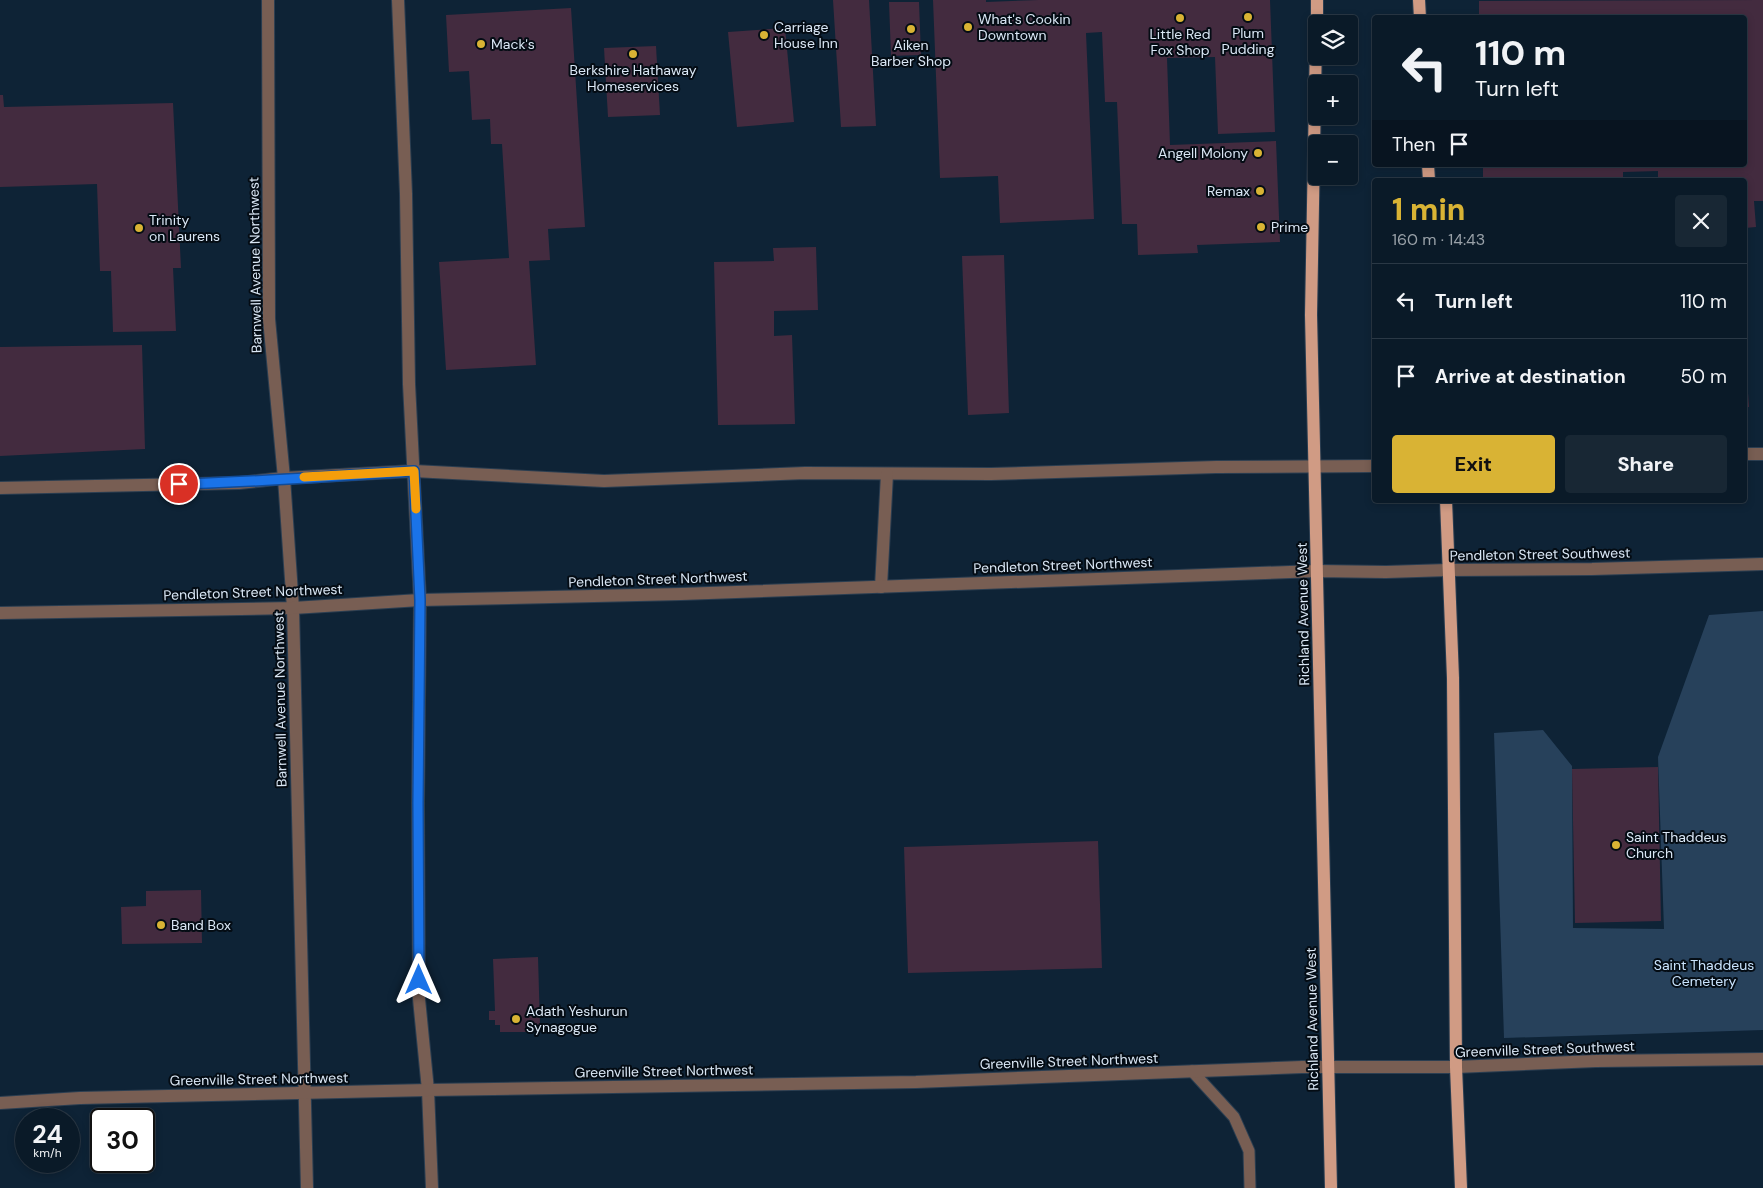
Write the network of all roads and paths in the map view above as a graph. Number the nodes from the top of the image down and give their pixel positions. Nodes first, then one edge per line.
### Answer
1 (268, 0) edge
2 (398, 0) edge
3 (1317, 0) edge
4 (1419, 0) edge
5 (1316, 15) edge
6 (1420, 15) edge
7 (1316, 65) edge
8 (1747, 454) edge
9 (1763, 454) edge
10 (1372, 466) edge
11 (1315, 467) junction
12 (414, 471) junction
13 (888, 474) junction
14 (284, 478) junction
15 (0, 488) edge
16 (1446, 503) edge
17 (1763, 564) edge
18 (1448, 570) junction
19 (1317, 572) junction
20 (881, 587) junction
21 (420, 600) junction
22 (293, 608) junction
23 (0, 612) edge
24 (1763, 1058) edge
25 (1328, 1067) junction
26 (1456, 1067) junction
27 (1192, 1071) junction
28 (428, 1090) junction
29 (304, 1093) junction
30 (0, 1102) edge
31 (307, 1188) edge
32 (432, 1188) edge
33 (1250, 1188) edge
34 (1331, 1188) edge
35 (1461, 1188) edge

1 - 14 street, Barnwell Avenue Northwest
2 - 12 street
3 - 5 main road
4 - 6 main road
7 - 11 main road, Richland Avenue West
8 - 9 street
10 - 11 street
11 - 13 street
11 - 19 main road, Richland Avenue West
12 - 13 street
12 - 14 street
12 - 21 street
13 - 20 street
14 - 15 street
14 - 22 street, Barnwell Avenue Northwest
16 - 18 main road
17 - 18 street, Pendleton Street Southwest
18 - 19 street, Pendleton Street Southwest
18 - 26 main road
19 - 20 street, Pendleton Street Northwest
19 - 25 main road, Richland Avenue West
20 - 21 street, Pendleton Street Northwest
21 - 22 street, Pendleton Street Northwest
21 - 28 street
22 - 23 street, Pendleton Street Northwest
22 - 29 street, Barnwell Avenue Northwest
24 - 26 street, Greenville Street Southwest
25 - 26 street, Greenville Street Southwest
25 - 27 street, Greenville Street Northwest
25 - 34 main road, Richland Avenue West
26 - 35 main road
27 - 28 street, Greenville Street Northwest
27 - 33 lane
28 - 29 street, Greenville Street Northwest
28 - 32 street
29 - 30 street, Greenville Street Northwest
29 - 31 street, Barnwell Avenue Northwest

